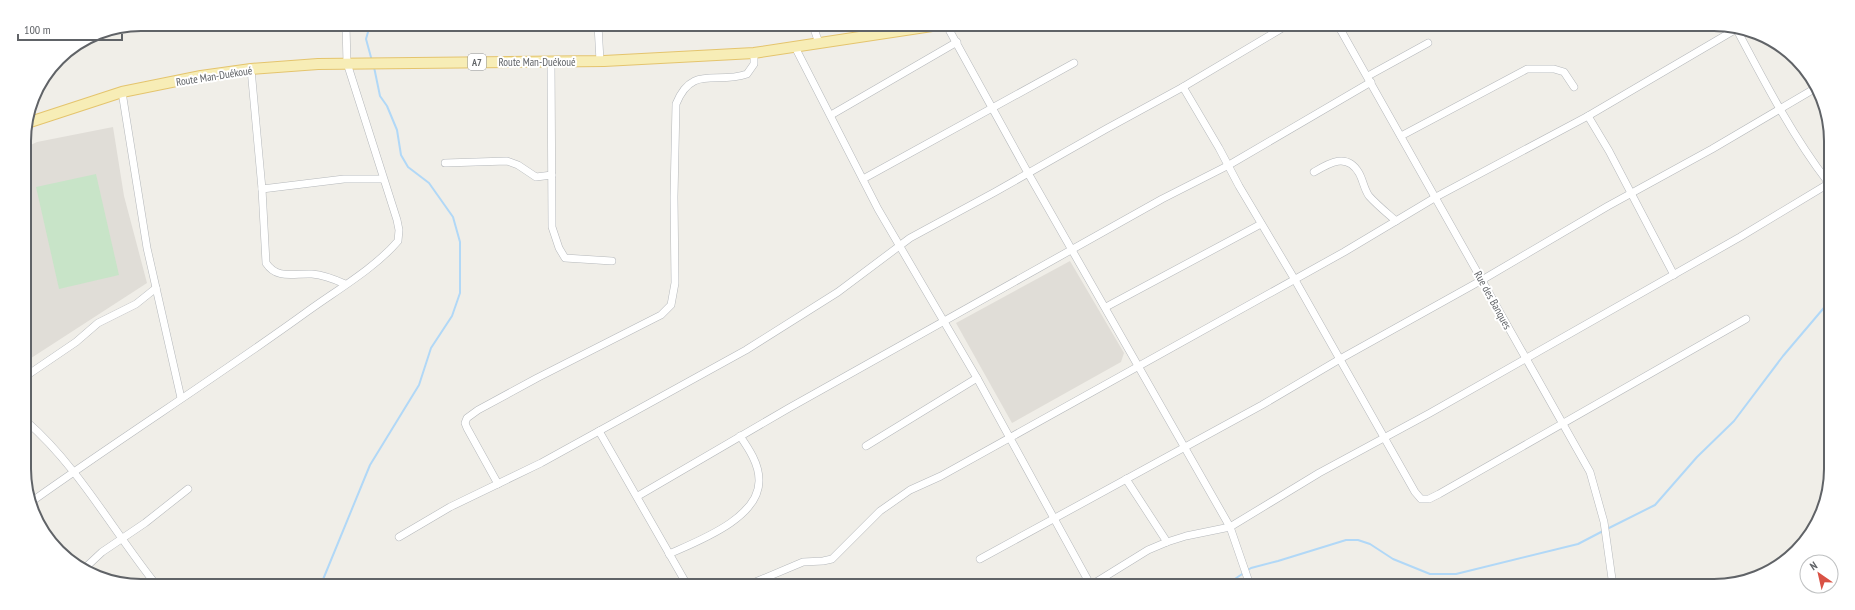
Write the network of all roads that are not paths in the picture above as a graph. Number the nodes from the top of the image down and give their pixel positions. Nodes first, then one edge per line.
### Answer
1 (346, 31) edge
2 (598, 31) edge
3 (815, 31) edge
4 (893, 31) edge
5 (950, 31) edge
6 (1277, 31) edge
7 (1341, 31) edge
8 (1730, 32) edge
9 (1741, 34) edge
10 (957, 42) junction
11 (819, 43) junction
12 (1428, 43) dead end
13 (795, 47) junction
14 (754, 53) junction
15 (600, 61) junction
16 (552, 62) junction
17 (347, 63) junction
18 (1074, 63) dead end
19 (251, 69) junction
20 (1369, 79) junction
21 (1184, 87) junction
22 (1574, 87) dead end
23 (1811, 90) edge
24 (122, 92) junction
25 (993, 108) junction
26 (1781, 108) junction
27 (831, 115) junction
28 (1588, 116) junction
29 (33, 121) edge
30 (1401, 136) junction
31 (445, 162) dead end
32 (1229, 165) junction
33 (1314, 172) dead end
34 (1028, 173) junction
35 (552, 175) junction
36 (1824, 177) edge
37 (383, 179) junction
38 (863, 179) junction
39 (1824, 185) edge
40 (262, 189) junction
41 (1631, 194) junction
42 (1436, 197) junction
43 (1396, 222) junction
44 (1261, 224) junction
45 (898, 245) junction
46 (1072, 250) junction
47 (612, 261) dead end
48 (1674, 274) junction
49 (1295, 280) junction
50 (1482, 280) junction
51 (345, 284) junction
52 (156, 288) junction
53 (1106, 307) junction
54 (1746, 319) dead end
55 (944, 323) junction
56 (1526, 358) junction
57 (1340, 359) junction
58 (1139, 365) junction
59 (31, 373) edge
60 (977, 378) junction
61 (181, 398) junction
62 (1562, 422) junction
63 (31, 425) edge
64 (599, 431) junction
65 (740, 436) junction
66 (1009, 437) junction
67 (1384, 438) junction
68 (866, 446) dead end
69 (1185, 447) junction
70 (73, 472) junction
71 (1126, 479) junction
72 (498, 484) junction
73 (188, 489) dead end
74 (638, 496) junction
75 (35, 499) edge
76 (1054, 518) junction
77 (1230, 527) junction
78 (399, 537) dead end
79 (121, 538) junction
80 (1167, 542) junction
81 (669, 554) junction
82 (980, 559) dead end
83 (88, 565) edge
84 (152, 579) edge
85 (684, 579) edge
86 (764, 579) edge
87 (1089, 579) edge
88 (1100, 579) edge
89 (1248, 579) edge
90 (1611, 579) edge

1 - 17 street
2 - 15 street
3 - 11 street
4 - 11 main road, Route Man-Duékoué / A7
5 - 10 street
6 - 21 street
7 - 20 street, Rue des Banques
8 - 28 street
9 - 26 street
10 - 25 street
10 - 27 street
11 - 13 main road, Route Man-Duékoué / A7
12 - 20 street
13 - 14 main road, Route Man-Duékoué / A7
13 - 27 street
14 - 15 main road, Route Man-Duékoué / A7
14 - 72 street
15 - 16 main road, Route Man-Duékoué / A7
16 - 17 main road, Route Man-Duékoué / A7
16 - 35 street
17 - 19 main road, Route Man-Duékoué / A7
17 - 37 street
18 - 25 street
19 - 24 main road, Route Man-Duékoué / A7
19 - 40 street
20 - 30 street, Rue des Banques
20 - 32 street
21 - 32 street
21 - 34 street
22 - 30 street
23 - 26 street
24 - 29 main road, Route Man-Duékoué / A7
24 - 52 street
25 - 34 street
25 - 38 street
26 - 36 street
26 - 41 street
27 - 38 street
28 - 41 street
28 - 42 street
30 - 42 street, Rue des Banques
31 - 35 street
32 - 44 street
32 - 46 street
33 - 43 street
34 - 45 street
34 - 46 street
35 - 47 street
37 - 40 street
37 - 51 street
38 - 45 street
39 - 48 street
40 - 51 street
41 - 48 street
41 - 50 street
42 - 43 street
42 - 50 street, Rue des Banques
43 - 49 street
44 - 49 street
44 - 53 street
45 - 55 street
45 - 64 street
46 - 53 street
46 - 55 street
48 - 56 street
49 - 57 street
49 - 58 street
50 - 56 street, Rue des Banques
50 - 57 street
51 - 61 street
52 - 59 street
52 - 61 street
53 - 58 street
54 - 62 street
55 - 60 street
55 - 65 street
56 - 62 street, Rue des Banques
56 - 67 street
57 - 67 street
57 - 69 street
58 - 66 street
58 - 69 street
60 - 66 street
60 - 68 street
61 - 70 street
62 - 67 street
62 - 90 street, Rue des Banques
63 - 70 street
64 - 72 street
64 - 74 street
65 - 74 street
65 - 81 street
66 - 76 street
66 - 86 street
67 - 77 street
69 - 71 street
69 - 77 street
70 - 75 street
70 - 79 street
71 - 76 street
71 - 80 street
72 - 78 street
73 - 79 street
74 - 81 street
76 - 82 street
76 - 87 street
77 - 80 street
77 - 89 street
79 - 83 street
79 - 84 street
80 - 88 street
81 - 85 street

